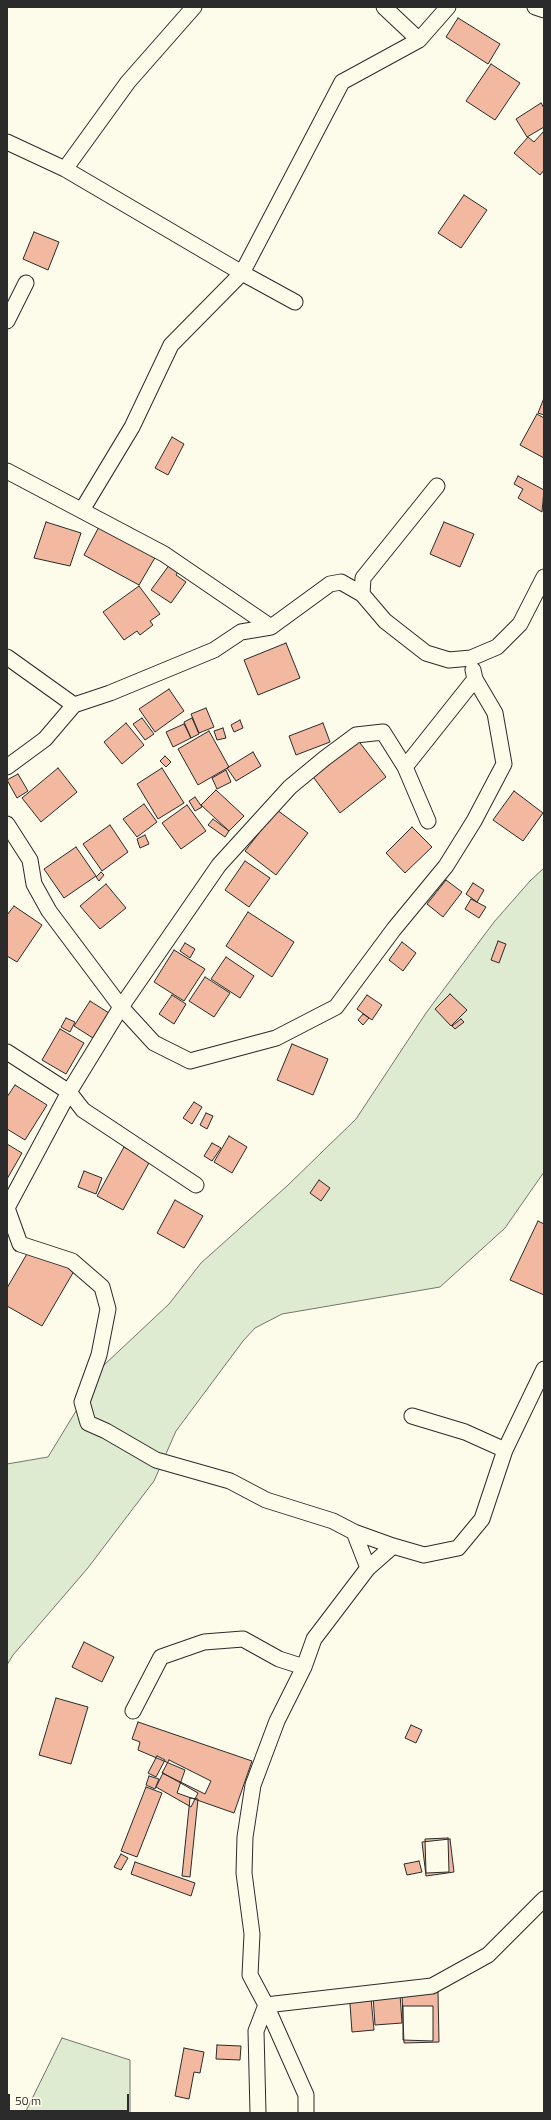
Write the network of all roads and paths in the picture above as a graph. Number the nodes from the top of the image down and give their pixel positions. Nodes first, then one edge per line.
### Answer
1 (194, 7) edge
2 (384, 7) edge
3 (448, 7) edge
4 (535, 7) edge
5 (544, 10) edge
6 (419, 40) junction
7 (7, 142) edge
8 (65, 169) junction
9 (242, 273) junction
10 (26, 282) dead end
11 (295, 302) dead end
12 (7, 320) edge
13 (7, 471) edge
14 (437, 486) dead end
15 (82, 510) junction
16 (544, 577) edge
17 (362, 594) junction
18 (271, 627) junction
19 (7, 658) edge
20 (471, 658) junction
21 (475, 679) junction
22 (74, 705) junction
23 (7, 767) edge
24 (405, 767) junction
25 (428, 821) dead end
26 (7, 824) edge
27 (121, 1006) junction
28 (7, 1052) edge
29 (70, 1092) junction
30 (196, 1185) dead end
31 (7, 1208) edge
32 (544, 1370) edge
33 (412, 1416) dead end
34 (505, 1450) junction
35 (354, 1532) junction
36 (392, 1546) junction
37 (368, 1568) junction
38 (304, 1668) junction
39 (133, 1711) dead end
40 (544, 1899) edge
41 (266, 2005) junction
42 (258, 2113) edge
43 (306, 2113) edge

1 - 8 street
2 - 6 street
3 - 6 street
4 - 5 street
6 - 9 street
7 - 8 street
8 - 9 street
9 - 11 street
9 - 15 street
10 - 12 street
13 - 15 street
14 - 17 street
15 - 18 street
16 - 20 street
17 - 18 street
17 - 20 street
18 - 22 street
19 - 22 street
20 - 21 street
21 - 24 street
21 - 27 street
22 - 23 street
24 - 25 street
24 - 27 street
26 - 27 street
27 - 29 street
28 - 29 street
29 - 30 street
29 - 31 street
31 - 35 street
32 - 34 street
33 - 34 street
34 - 36 street
35 - 36 street
35 - 37 street
36 - 37 street
37 - 38 street
38 - 39 street
38 - 41 street
40 - 41 street
41 - 42 street
41 - 43 street

